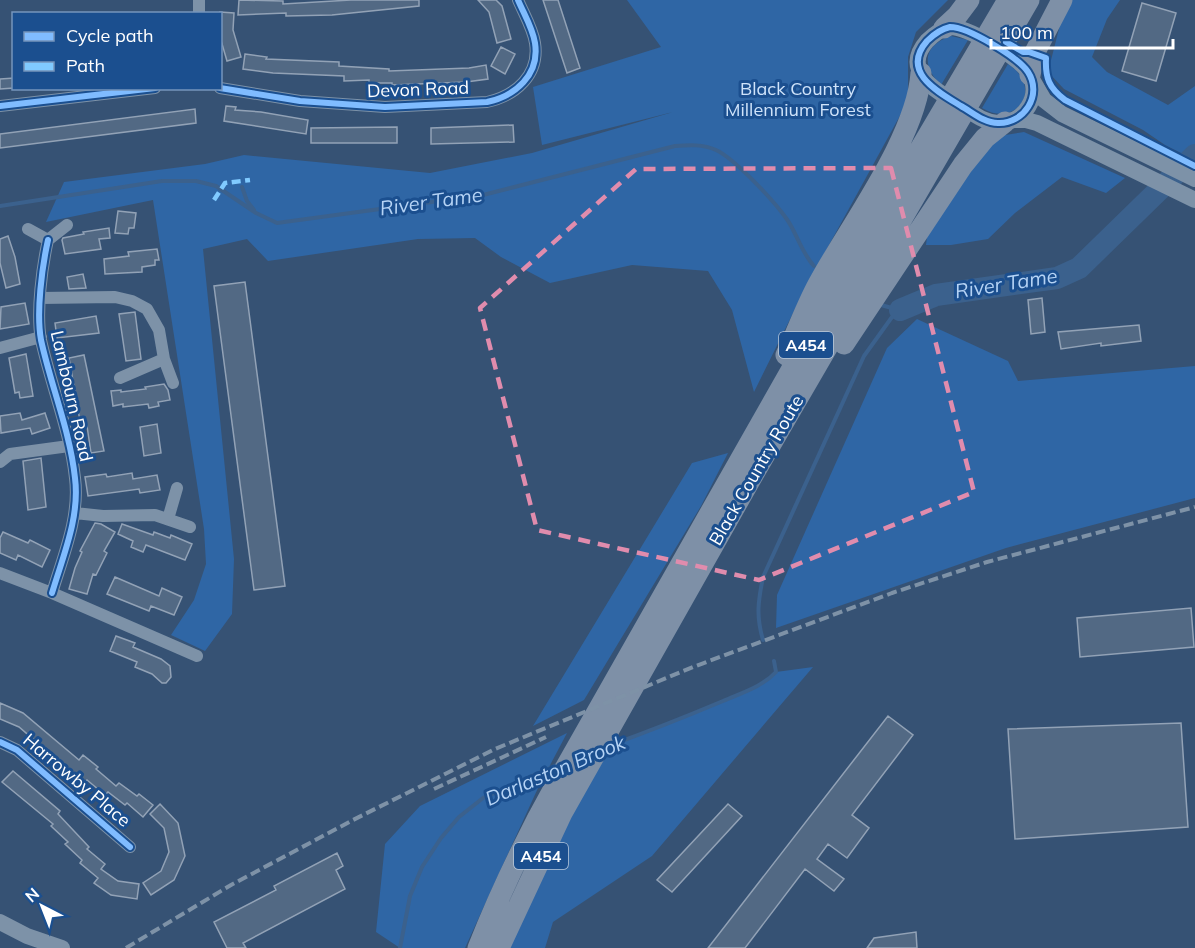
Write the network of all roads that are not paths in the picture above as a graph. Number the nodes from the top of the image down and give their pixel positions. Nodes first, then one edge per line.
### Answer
1 (518, 0) edge
2 (969, 0) edge
3 (1008, 0) edge
4 (1029, 0) edge
5 (1062, 0) edge
6 (944, 28) junction
7 (921, 73) junction
8 (1031, 78) junction
9 (222, 88) edge
10 (138, 90) edge
11 (0, 106) edge
12 (1010, 121) junction
13 (1195, 178) edge
14 (1189, 196) edge
15 (67, 225) dead end
16 (28, 229) dead end
17 (48, 240) junction
18 (40, 298) junction
19 (41, 338) junction
20 (0, 348) edge
21 (164, 359) junction
22 (120, 378) dead end
23 (174, 383) dead end
24 (774, 440) junction
25 (69, 446) junction
26 (0, 462) edge
27 (731, 476) junction
28 (177, 488) dead end
29 (75, 513) junction
30 (168, 519) junction
31 (190, 527) dead end
32 (0, 573) edge
33 (52, 593) junction
34 (197, 656) dead end
35 (0, 742) edge
36 (130, 847) dead end
37 (0, 922) edge
38 (62, 948) edge
39 (478, 948) edge
40 (499, 948) edge

1 - 9 street, Devon Road
2 - 6 highway
3 - 27 highway, Black Country Route / A454
4 - 24 highway, Black Country Route / A454
5 - 8 highway
6 - 7 street
6 - 8 street
7 - 12 street
7 - 27 highway
8 - 12 street
8 - 13 street
10 - 11 street
12 - 14 street
12 - 24 highway
15 - 17 street
16 - 17 street
17 - 18 street, Lambourn Road
18 - 19 street, Lambourn Road
18 - 21 street
19 - 20 street
19 - 25 street, Lambourn Road
21 - 22 street
21 - 23 street
24 - 40 highway, Black Country Route / A454
25 - 26 street
25 - 29 street, Lambourn Road
27 - 39 highway, Black Country Route / A454
28 - 30 street
29 - 30 street
29 - 33 street, Lambourn Road
30 - 31 street
32 - 33 street
33 - 34 street
35 - 36 street, Harrowby Place
37 - 38 street

